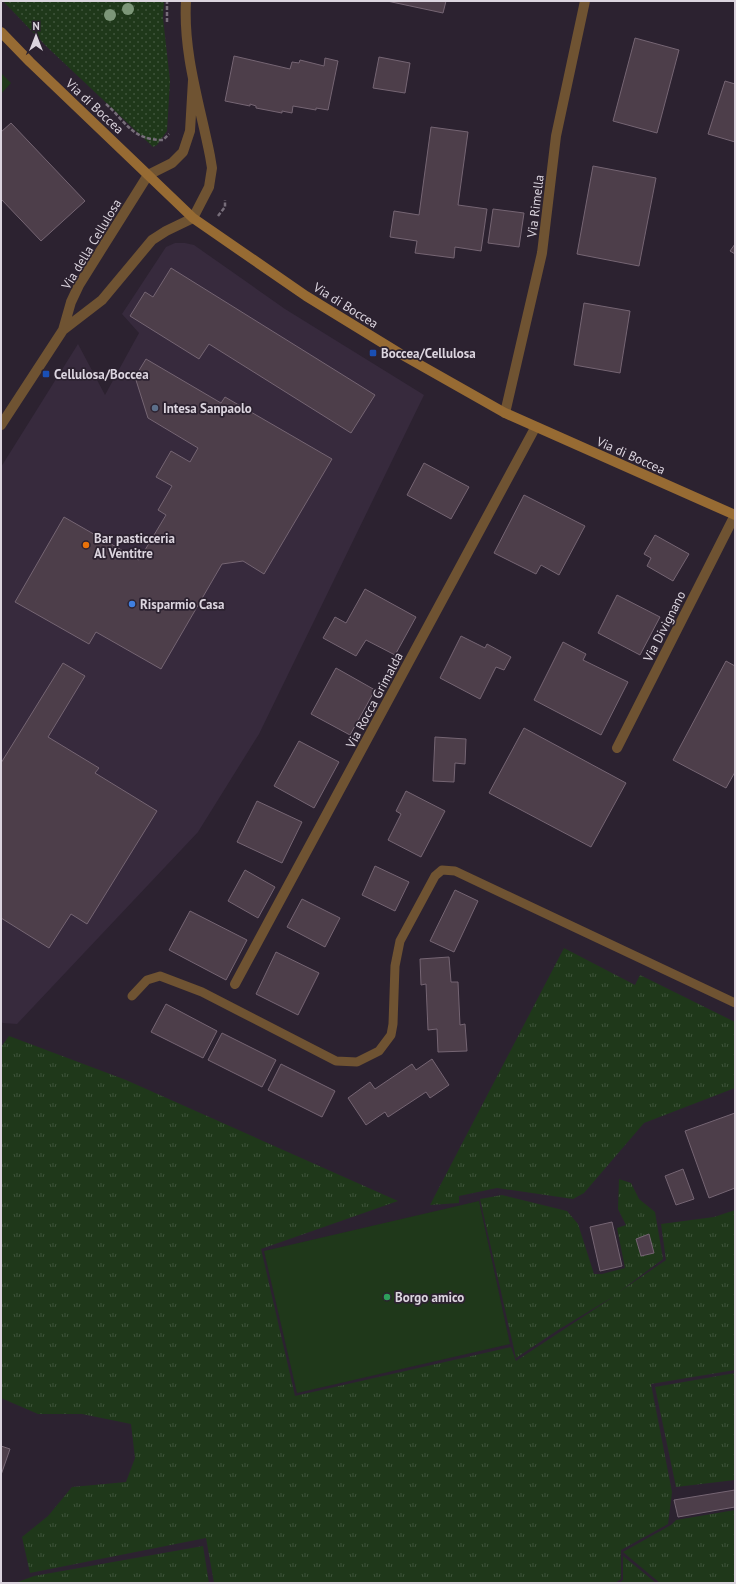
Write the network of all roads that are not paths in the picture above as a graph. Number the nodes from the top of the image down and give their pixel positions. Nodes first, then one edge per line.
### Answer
1 (186, 1) edge
2 (585, 1) edge
3 (1, 32) edge
4 (193, 80) junction
5 (148, 175) junction
6 (193, 218) junction
7 (63, 330) junction
8 (505, 413) junction
9 (1, 425) edge
10 (536, 428) junction
11 (735, 515) edge
12 (617, 748) dead end
13 (235, 984) dead end
14 (132, 996) dead end
15 (735, 1003) edge

1 - 4 street
2 - 8 street, Via Rimella
3 - 5 main road, Via di Boccea
4 - 5 street
4 - 6 street
5 - 6 main road, Via di Boccea
5 - 7 street, Via della Cellulosa
6 - 7 street, Via della Cellulosa
6 - 8 main road, Via di Boccea
7 - 9 street, Via della Cellulosa
8 - 10 main road, Via di Boccea
10 - 11 main road, Via di Boccea
10 - 13 street, Via Rocca Grimalda
11 - 12 street, Via Divignano
14 - 15 lane

